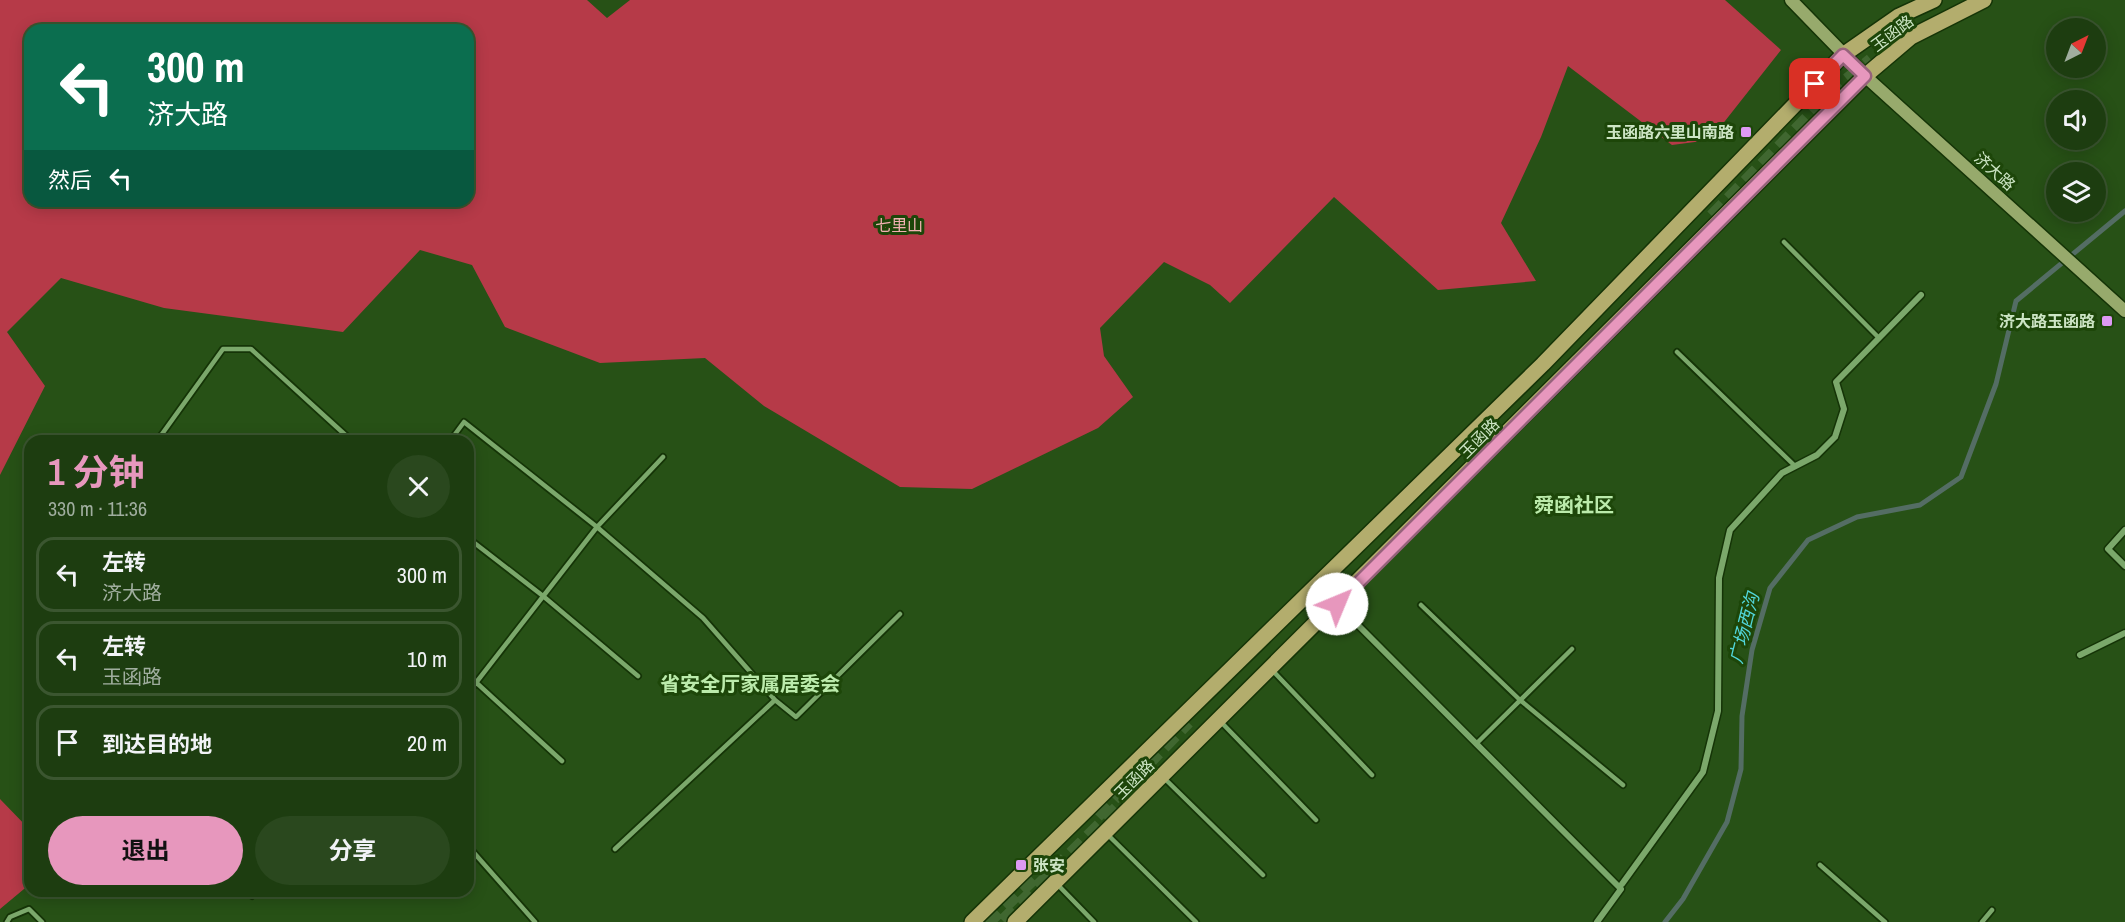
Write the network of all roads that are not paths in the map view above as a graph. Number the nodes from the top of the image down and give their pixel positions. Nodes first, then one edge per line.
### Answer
1 (1791, 0) edge
2 (1934, 0) edge
3 (1984, 0) edge
4 (1843, 55) junction
5 (1865, 76) junction
6 (1784, 242) dead end
7 (1921, 295) dead end
8 (2125, 311) edge
9 (1879, 338) junction
10 (1677, 352) dead end
11 (162, 435) edge
12 (345, 435) edge
13 (454, 435) edge
14 (663, 457) dead end
15 (1795, 466) junction
16 (597, 526) junction
17 (2125, 530) edge
18 (474, 543) edge
19 (2125, 566) edge
20 (543, 596) junction
21 (1337, 604) junction
22 (1421, 605) dead end
23 (900, 614) dead end
24 (2125, 633) edge
25 (1572, 648) dead end
26 (2080, 655) dead end
27 (1271, 669) junction
28 (638, 676) dead end
29 (474, 679) edge
30 (477, 681) junction
31 (474, 685) edge
32 (775, 700) junction
33 (1520, 700) junction
34 (1220, 720) junction
35 (1476, 744) junction
36 (562, 761) dead end
37 (1372, 775) dead end
38 (1162, 777) junction
39 (1623, 785) dead end
40 (1316, 820) dead end
41 (1106, 833) junction
42 (615, 849) dead end
43 (474, 853) edge
44 (1820, 865) dead end
45 (1263, 876) dead end
46 (1055, 882) junction
47 (1622, 884) dead end
48 (1992, 910) dead end
49 (7, 922) edge
50 (42, 922) edge
51 (535, 922) edge
52 (972, 922) edge
53 (1015, 922) edge
54 (1094, 922) edge
55 (1196, 922) edge
56 (1598, 922) edge
57 (1885, 922) edge
58 (1982, 922) edge

1 - 4 main road, 济大路
2 - 4 main road, 玉函路
3 - 5 main road, 玉函路
4 - 5 main road, 济大路
4 - 52 main road, 玉函路
5 - 8 main road, 济大路
5 - 21 main road, 玉函路
6 - 9 lane
7 - 9 street
9 - 15 street
10 - 15 lane
11 - 12 lane
13 - 16 lane
14 - 16 lane
15 - 47 street
16 - 20 lane
16 - 32 lane
17 - 19 street
18 - 20 lane
20 - 28 lane
20 - 30 lane
21 - 27 main road, 玉函路
21 - 35 street
22 - 33 lane
23 - 32 lane
24 - 26 street
25 - 33 lane
27 - 34 main road, 玉函路
27 - 37 lane
29 - 30 lane
30 - 31 lane
30 - 36 lane
32 - 42 lane
33 - 35 lane
33 - 39 lane
34 - 38 main road, 玉函路
34 - 40 lane
35 - 56 street
38 - 41 main road, 玉函路
38 - 45 lane
41 - 46 main road, 玉函路
41 - 55 lane
43 - 51 lane
44 - 57 lane
46 - 53 main road, 玉函路
46 - 54 lane
48 - 58 lane
49 - 50 lane

